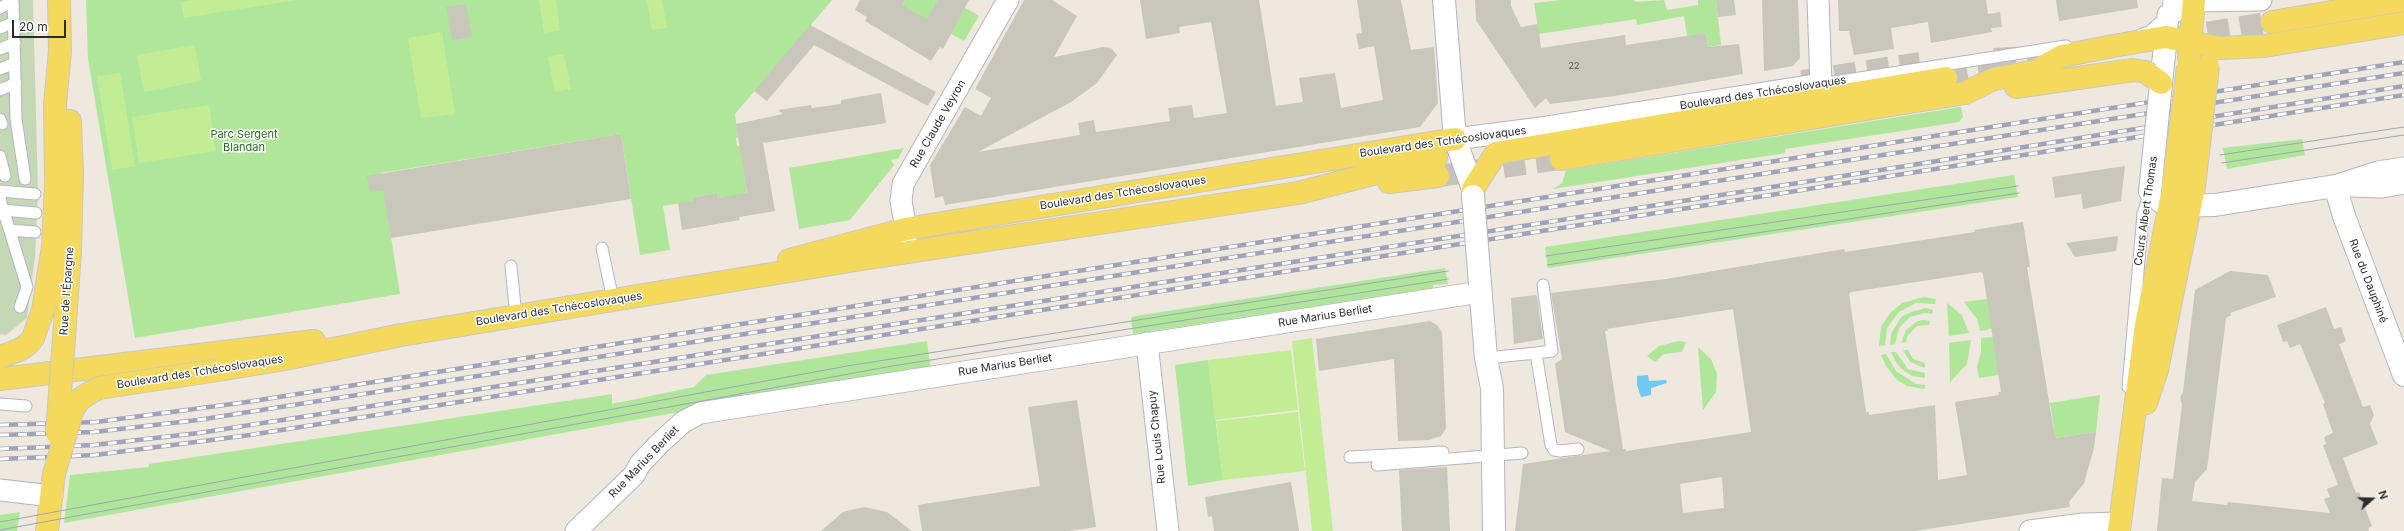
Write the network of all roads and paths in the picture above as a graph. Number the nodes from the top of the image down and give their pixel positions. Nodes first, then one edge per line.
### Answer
1 (58, 0) edge
2 (1008, 0) edge
3 (1818, 0) edge
4 (2261, 0) edge
5 (2404, 0) edge
6 (14, 1) edge
7 (1441, 1) edge
8 (2194, 1) edge
9 (0, 8) edge
10 (2168, 8) edge
11 (14, 22) junction
12 (2272, 22) tunnel mouth
13 (2404, 23) edge
14 (0, 28) edge
15 (2166, 38) junction
16 (2190, 42) junction
17 (15, 43) junction
18 (2220, 48) junction
19 (0, 49) edge
20 (60, 51) junction
21 (15, 63) junction
22 (2198, 67) junction
23 (0, 69) edge
24 (2156, 76) junction
25 (1946, 78) tunnel mouth
26 (16, 83) junction
27 (1821, 84) junction
28 (0, 90) edge
29 (1965, 93) junction
30 (1455, 139) junction
31 (0, 156) edge
32 (1561, 159) tunnel mouth
33 (1437, 167) tunnel mouth
34 (2404, 168) edge
35 (5, 176) dead end
36 (25, 179) dead end
37 (2404, 183) edge
38 (2335, 186) junction
39 (0, 191) edge
40 (2150, 191) junction
41 (1473, 193) junction
42 (35, 194) dead end
43 (2182, 197) junction
44 (0, 198) edge
45 (36, 213) dead end
46 (3, 214) edge
47 (906, 229) junction
48 (10, 230) junction
49 (35, 232) dead end
50 (602, 248) dead end
51 (898, 254) junction
52 (510, 266) dead end
53 (717, 284) junction
54 (1543, 285) dead end
55 (1480, 288) junction
56 (614, 300) junction
57 (20, 307) dead end
58 (516, 317) junction
59 (401, 335) junction
60 (1147, 343) junction
61 (1536, 353) junction
62 (4, 356) edge
63 (1486, 358) junction
64 (44, 375) junction
65 (2404, 375) edge
66 (0, 379) edge
67 (0, 404) edge
68 (26, 406) dead end
69 (2131, 433) junction
70 (1578, 449) dead end
71 (1494, 451) junction
72 (1522, 453) dead end
73 (1350, 457) dead end
74 (1377, 465) dead end
75 (54, 474) junction
76 (0, 490) edge
77 (52, 496) junction
78 (2120, 527) edge
79 (48, 531) edge
80 (576, 531) edge
81 (1168, 531) edge
82 (1494, 531) edge
83 (2030, 531) edge

1 - 20 main road, Rue de l'Épargne
2 - 47 street, Rue Claude Veyron
3 - 27 street
4 - 8 street
5 - 12 main road
6 - 9 lane
6 - 11 lane
7 - 30 street
8 - 10 street
8 - 16 main road
10 - 15 street
10 - 27 lane, Boulevard des Tchécoslovaques
11 - 14 lane
11 - 17 lane
13 - 18 main road
15 - 16 main road
15 - 24 street, Cours Albert Thomas
15 - 29 main road
16 - 18 main road
16 - 22 main road
17 - 19 lane
17 - 21 lane
18 - 22 main road
20 - 62 main road, Rue de l'Épargne
20 - 75 main road, Rue de l'Épargne, bridge
21 - 23 lane
21 - 26 lane
22 - 43 main road, bridge
24 - 29 main road
24 - 40 street, Cours Albert Thomas, bridge
25 - 41 main road
26 - 28 lane
26 - 36 lane
27 - 30 street, Boulevard des Tchécoslovaques
29 - 32 main road
30 - 41 street
30 - 47 main road, Boulevard des Tchécoslovaques
31 - 35 lane
33 - 51 main road, Boulevard des Tchécoslovaques
34 - 38 street
37 - 38 street
38 - 43 street
38 - 65 street, Rue du Dauphiné
39 - 42 lane
40 - 43 street
40 - 69 lane, Cours Albert Thomas
41 - 55 street, bridge
43 - 69 main road
44 - 46 lane
45 - 46 lane
46 - 48 lane
47 - 51 street, Rue Claude Veyron
47 - 53 main road, Boulevard des Tchécoslovaques
48 - 49 lane
48 - 57 lane
50 - 56 lane
51 - 53 main road, Boulevard des Tchécoslovaques
52 - 58 lane
53 - 56 main road, Boulevard des Tchécoslovaques
54 - 61 lane
55 - 60 street, Rue Marius Berliet
55 - 63 street
56 - 58 main road, Boulevard des Tchécoslovaques
58 - 59 main road, Boulevard des Tchécoslovaques
59 - 64 main road, Boulevard des Tchécoslovaques
59 - 75 main road, Boulevard des Tchécoslovaques, bridge
60 - 80 street, Rue Marius Berliet
60 - 81 street, Rue Louis Chapuy
61 - 63 lane
61 - 70 lane
62 - 64 main road
63 - 71 street
64 - 66 main road, Boulevard des Tchécoslovaques
67 - 68 lane
69 - 78 main road, Cours Albert Thomas
71 - 72 lane
71 - 73 lane
71 - 74 lane
71 - 82 street
75 - 77 main road, Rue de l'Épargne
76 - 77 street
77 - 79 main road, Rue de l'Épargne
78 - 83 street

